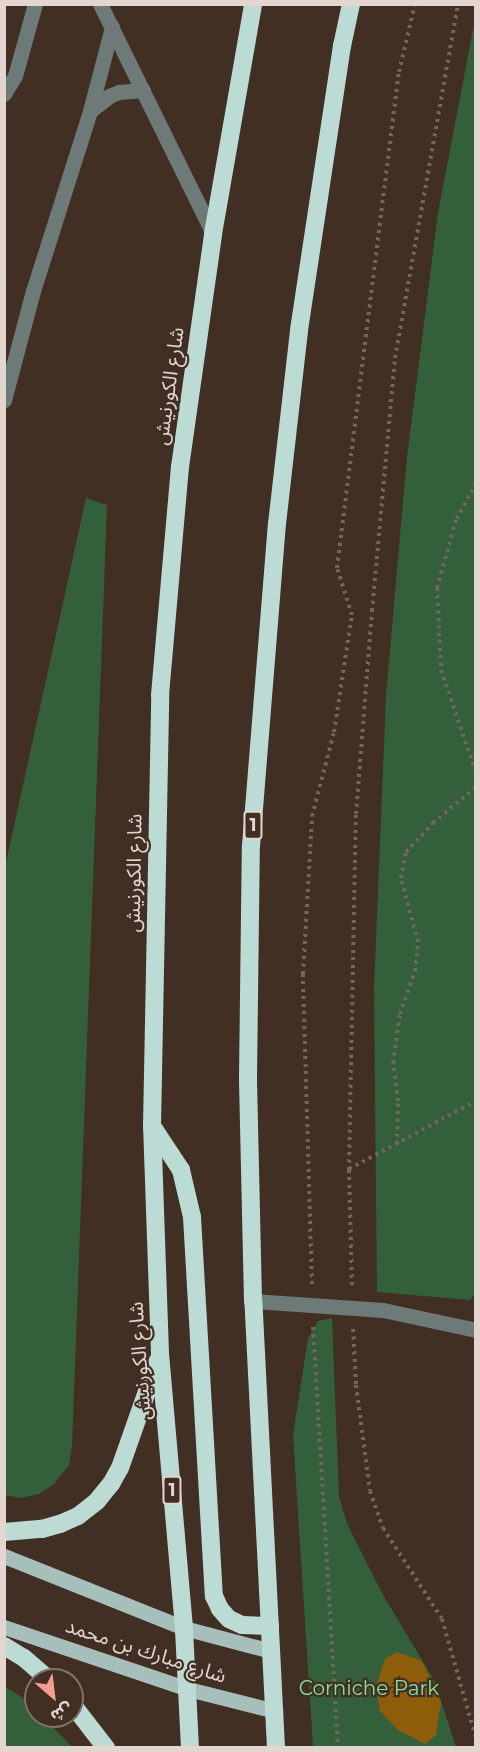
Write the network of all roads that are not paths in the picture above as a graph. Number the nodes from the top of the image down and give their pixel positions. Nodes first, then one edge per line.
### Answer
1 (35, 4) edge
2 (100, 4) edge
3 (252, 4) edge
4 (351, 4) edge
5 (111, 27) junction
6 (143, 90) junction
7 (4, 94) edge
8 (90, 111) junction
9 (213, 234) junction
10 (4, 400) edge
11 (152, 1126) junction
12 (253, 1301) junction
13 (476, 1330) edge
14 (160, 1353) junction
15 (4, 1532) edge
16 (4, 1556) edge
17 (270, 1626) junction
18 (4, 1627) edge
19 (184, 1628) junction
20 (4, 1646) edge
21 (272, 1651) junction
22 (35, 1668) edge
23 (189, 1689) junction
24 (275, 1711) junction
25 (84, 1720) edge
26 (106, 1748) edge
27 (190, 1748) edge
28 (276, 1748) edge

1 - 7 street
2 - 5 street
3 - 9 highway, شارع الكورنيش / 1
4 - 12 highway, 1
5 - 6 street
5 - 8 street
6 - 8 street
6 - 9 street
8 - 10 street
9 - 11 highway, شارع الكورنيش / 1
11 - 14 highway, شارع الكورنيش / 1
11 - 17 highway
12 - 13 street
12 - 17 highway, 1
14 - 15 highway
14 - 19 highway, شارع الكورنيش / 1
16 - 19 main road, شارع مبارك بن محمد
17 - 21 highway, 1
18 - 23 main road, شارع مبارك بن محمد
19 - 21 main road, شارع مبارك بن محمد
19 - 23 highway, شارع الكورنيش / 1
20 - 22 highway
21 - 24 highway, 1
23 - 24 main road, شارع مبارك بن محمد
23 - 27 highway, شارع الكورنيش / 1
24 - 28 highway, 1
25 - 26 highway

